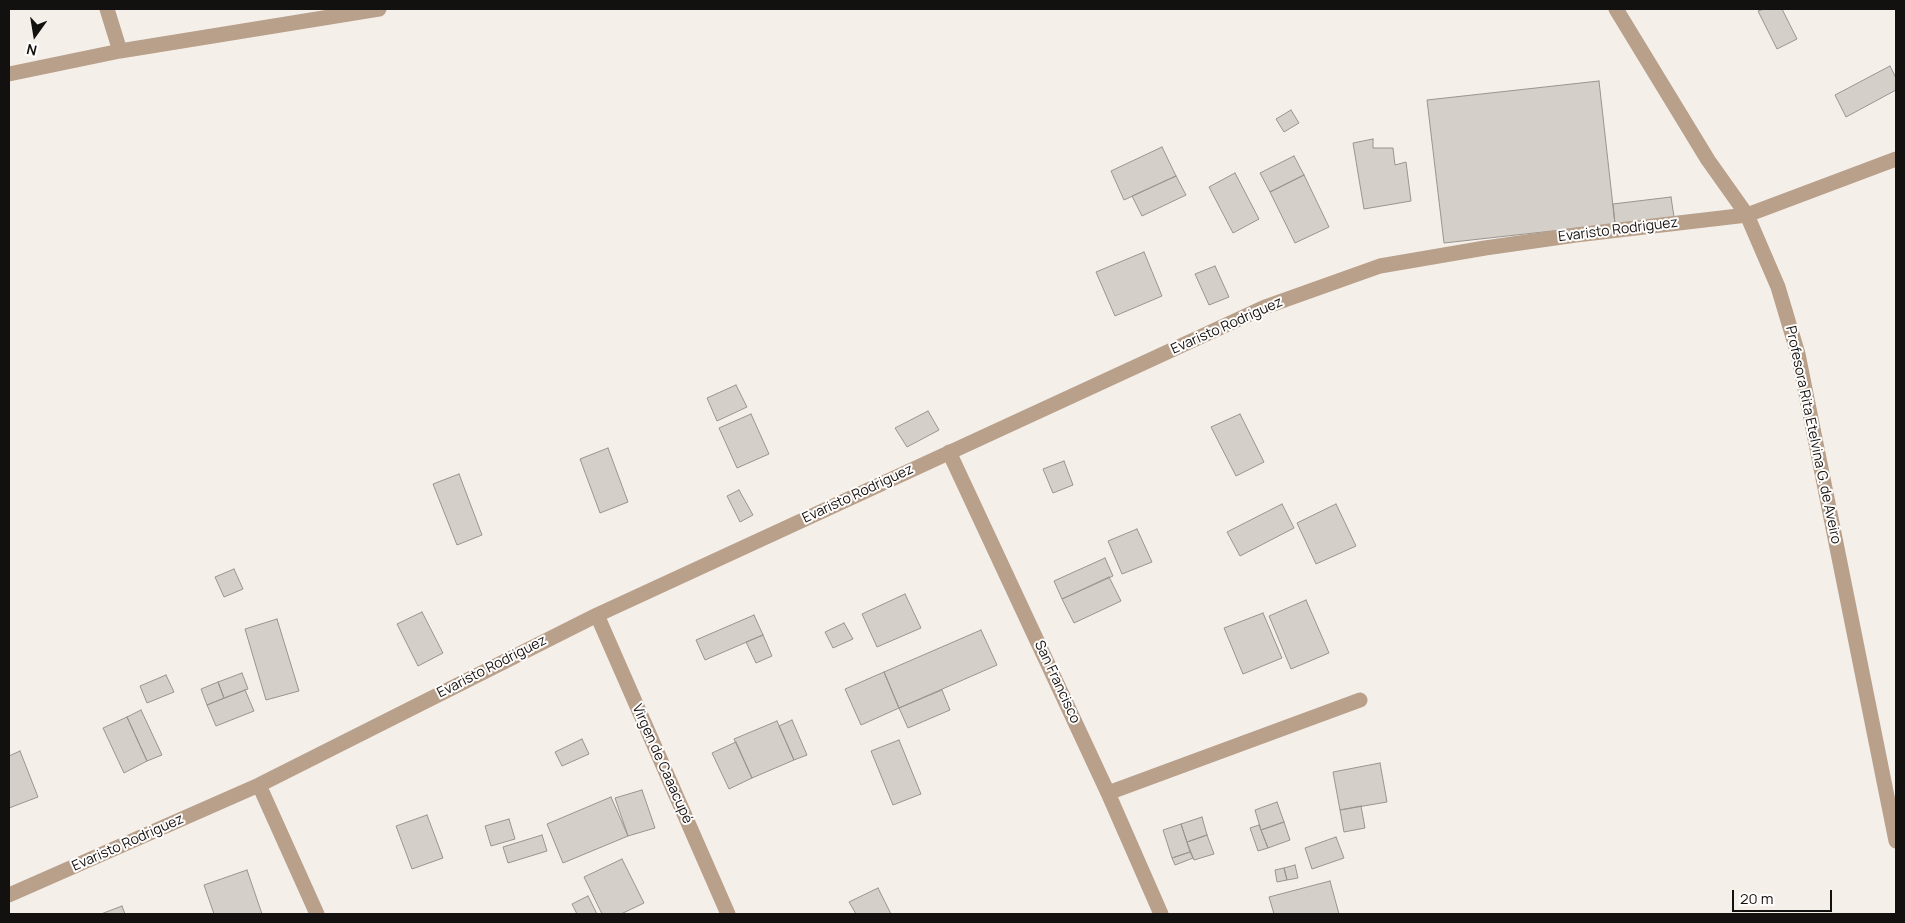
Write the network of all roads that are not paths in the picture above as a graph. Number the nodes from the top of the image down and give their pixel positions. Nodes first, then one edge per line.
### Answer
1 (107, 9) edge
2 (380, 9) edge
3 (1616, 9) edge
4 (120, 51) junction
5 (9, 74) edge
6 (1896, 159) edge
7 (1747, 215) junction
8 (949, 452) junction
9 (597, 615) junction
10 (1360, 700) dead end
11 (259, 785) junction
12 (1108, 793) junction
13 (1896, 841) edge
14 (9, 895) edge
15 (317, 914) edge
16 (728, 914) edge
17 (1161, 914) edge

1 - 4 street
2 - 4 street
3 - 7 street, Profesora Rita Etelvina G. de Aveiro
4 - 5 street
6 - 7 street, Evaristo Rodriguez
7 - 8 street, Evaristo Rodriguez
7 - 13 street, Profesora Rita Etelvina G. de Aveiro
8 - 9 street, Evaristo Rodriguez
8 - 12 street, San Francisco
9 - 11 street, Evaristo Rodriguez
9 - 16 street, Virgen de Caaacupé
10 - 12 street
11 - 14 street, Evaristo Rodriguez
11 - 15 street
12 - 17 street, San Francisco

